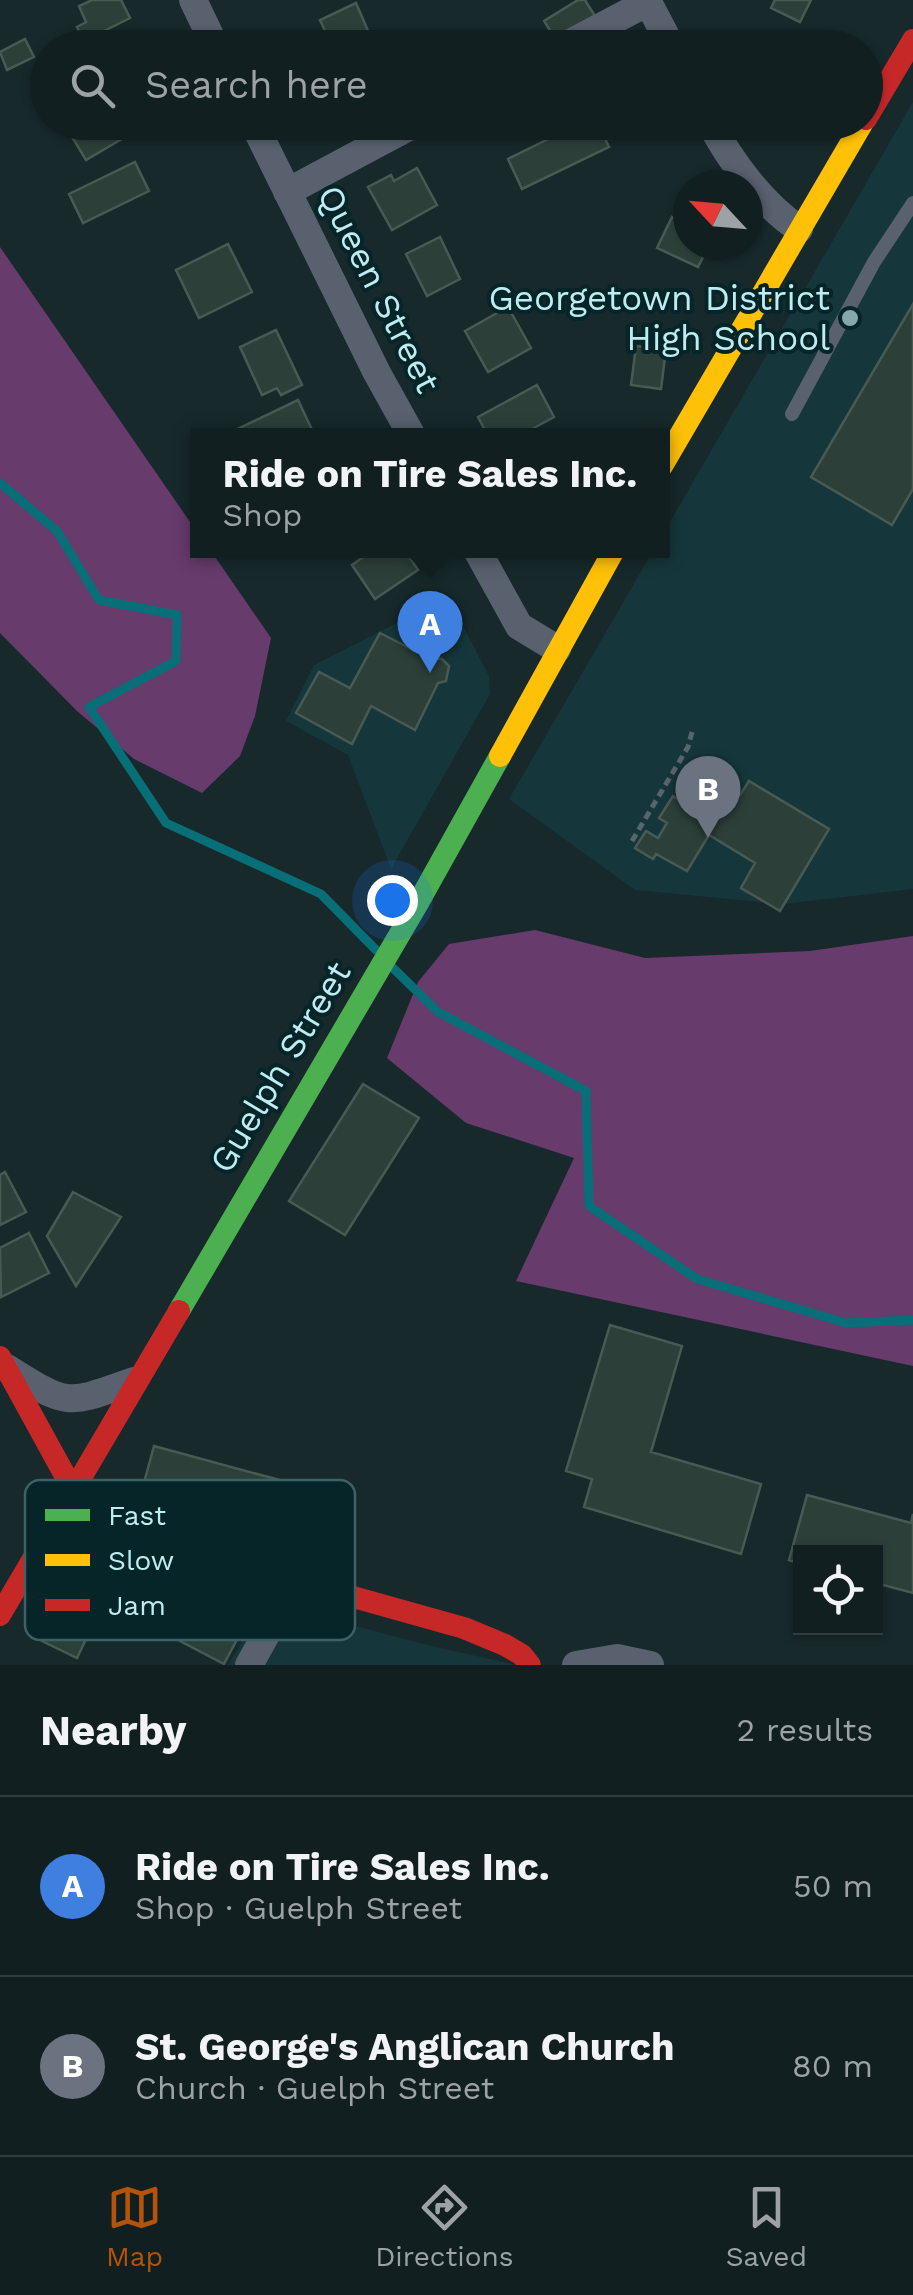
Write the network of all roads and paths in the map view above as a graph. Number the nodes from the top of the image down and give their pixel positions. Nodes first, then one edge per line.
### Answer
1 (192, 0) edge
2 (648, 1) edge
3 (207, 30) edge
4 (594, 30) edge
5 (663, 30) edge
6 (913, 40) edge
7 (883, 90) edge
8 (262, 140) edge
9 (385, 140) edge
10 (719, 140) edge
11 (853, 140) edge
12 (288, 192) junction
13 (913, 203) edge
14 (799, 229) junction
15 (792, 414) dead end
16 (408, 428) edge
17 (670, 452) edge
18 (481, 558) edge
19 (609, 558) edge
20 (557, 649) junction
21 (692, 732) dead end
22 (654, 803) junction
23 (664, 808) dead end
24 (635, 838) dead end
25 (2, 1361) edge
26 (134, 1382) junction
27 (67, 1480) edge
28 (79, 1480) edge
29 (25, 1572) edge
30 (355, 1598) edge
31 (0, 1615) edge
32 (263, 1640) edge
33 (249, 1665) edge
34 (530, 1665) edge
35 (576, 1665) edge
36 (650, 1665) edge

1 - 3 street
2 - 4 street
2 - 5 street
6 - 7 main road
8 - 12 street, Queen Street
9 - 12 street
10 - 14 street
11 - 14 main road
12 - 16 street, Queen Street
13 - 15 lane
14 - 17 main road
18 - 20 street
19 - 20 main road, Guelph Street
20 - 26 main road, Guelph Street
21 - 22 path
22 - 23 path
22 - 24 path
25 - 26 street
25 - 27 main road
26 - 28 main road, Guelph Street
29 - 31 main road, Guelph Street
30 - 34 main road
32 - 33 street
35 - 36 street

